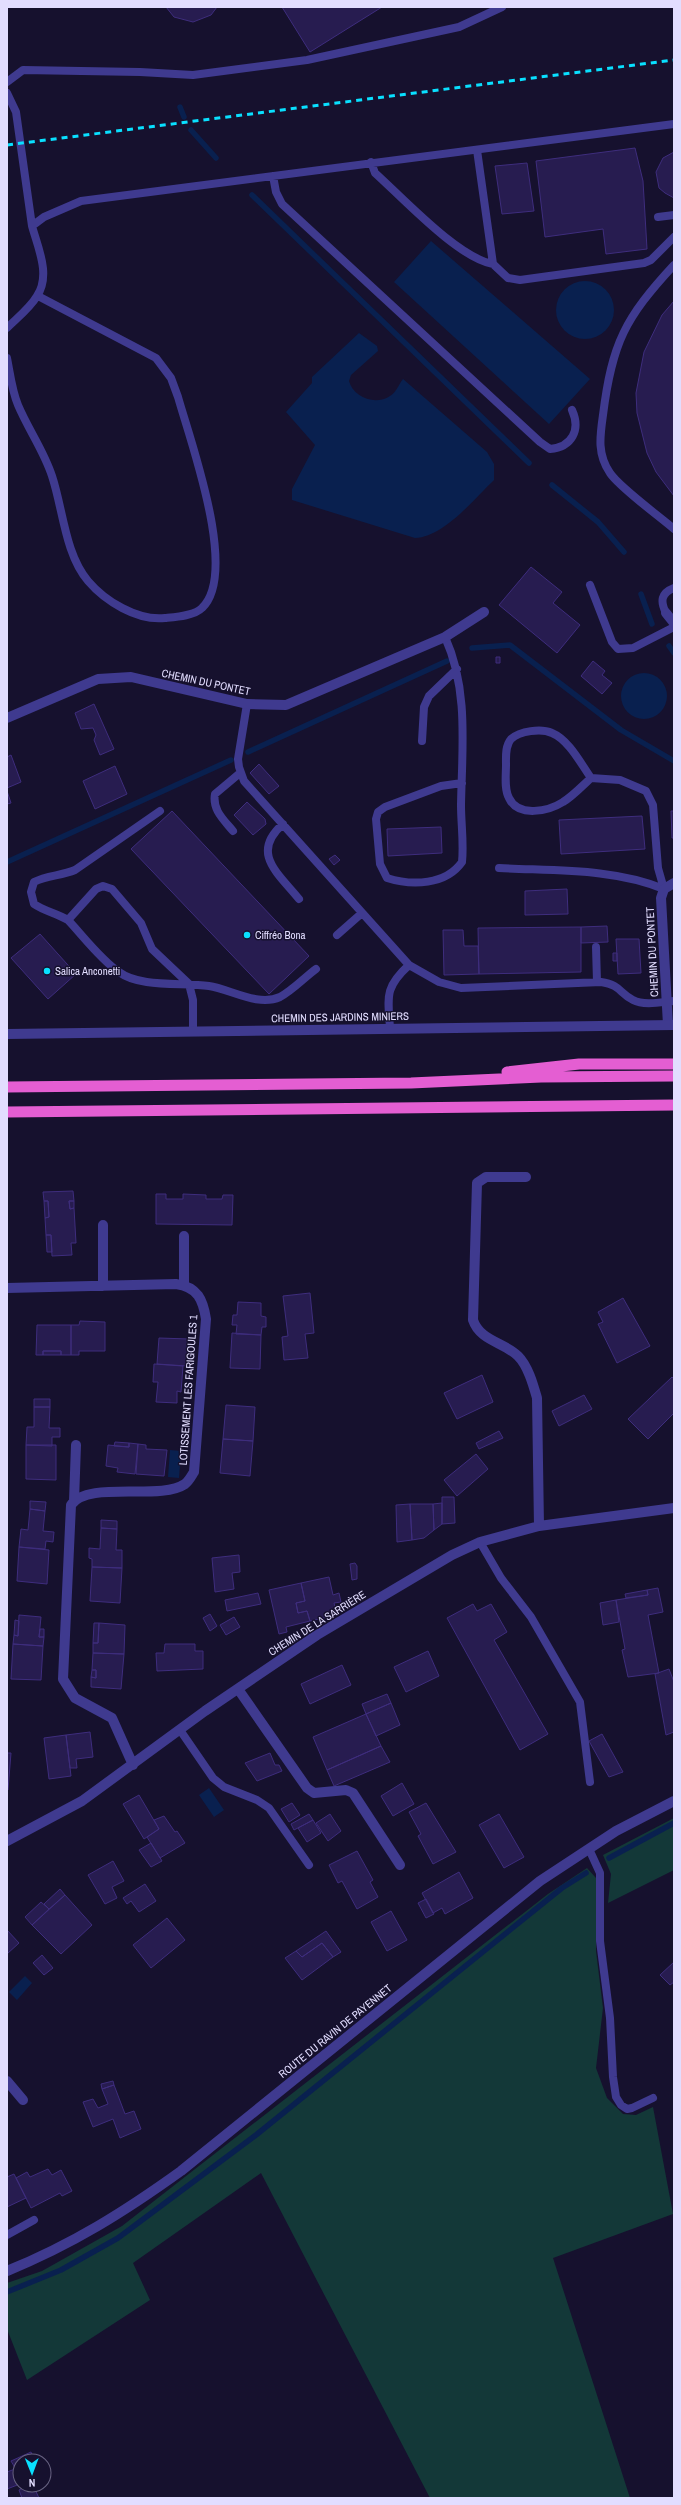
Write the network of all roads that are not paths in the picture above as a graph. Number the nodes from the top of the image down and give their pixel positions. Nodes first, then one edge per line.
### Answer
1 (502, 7) edge
2 (7, 82) edge
3 (7, 93) edge
4 (674, 124) edge
5 (477, 150) junction
6 (371, 162) junction
7 (273, 176) junction
8 (674, 215) edge
9 (658, 217) dead end
10 (32, 226) junction
11 (674, 237) edge
12 (493, 264) junction
13 (674, 265) edge
14 (38, 296) junction
15 (7, 328) edge
16 (7, 358) edge
17 (572, 410) dead end
18 (674, 529) edge
19 (590, 585) dead end
20 (674, 588) edge
21 (484, 612) dead end
22 (666, 613) joint
23 (674, 622) edge
24 (674, 627) edge
25 (445, 637) junction
26 (457, 669) junction
27 (246, 704) junction
28 (7, 718) edge
29 (422, 741) dead end
30 (240, 773) junction
31 (591, 778) junction
32 (462, 783) junction
33 (160, 811) dead end
34 (283, 824) junction
35 (233, 831) dead end
36 (499, 868) dead end
37 (674, 883) edge
38 (664, 889) junction
39 (299, 899) dead end
40 (362, 912) junction
41 (68, 920) junction
42 (337, 935) dead end
43 (596, 947) dead end
44 (409, 965) junction
45 (316, 968) dead end
46 (597, 982) junction
47 (189, 984) junction
48 (670, 1001) edge
49 (671, 1025) edge
50 (390, 1028) junction
51 (193, 1031) junction
52 (7, 1034) edge
53 (674, 1064) edge
54 (674, 1076) edge
55 (411, 1083) junction
56 (7, 1088) edge
57 (674, 1105) edge
58 (7, 1112) edge
59 (526, 1178) dead end
60 (103, 1225) dead end
61 (184, 1236) dead end
62 (184, 1285) junction
63 (103, 1286) junction
64 (7, 1288) edge
65 (76, 1444) dead end
66 (74, 1501) junction
67 (674, 1508) edge
68 (539, 1526) junction
69 (480, 1542) junction
70 (238, 1689) junction
71 (180, 1730) junction
72 (133, 1765) junction
73 (590, 1782) dead end
74 (674, 1801) edge
75 (7, 1842) edge
76 (589, 1849) junction
77 (308, 1864) dead end
78 (400, 1865) dead end
79 (7, 2081) edge
80 (653, 2098) dead end
81 (22, 2100) dead end
82 (34, 2220) dead end
83 (7, 2235) edge
84 (7, 2271) edge

1 - 2 lane
3 - 10 lane
4 - 5 lane
5 - 6 lane
5 - 12 lane
6 - 7 lane
6 - 12 lane
7 - 10 lane
7 - 17 lane
8 - 9 lane
10 - 14 lane
11 - 12 lane
13 - 18 lane
14 - 15 lane
14 - 16 lane
19 - 24 lane
20 - 22 lane
21 - 25 street, CHEMIN DU PONTET
22 - 23 street
25 - 26 lane
25 - 27 street, CHEMIN DU PONTET
26 - 29 lane
26 - 32 lane
27 - 28 street, CHEMIN DU PONTET
27 - 30 lane
30 - 34 lane
30 - 35 lane
31 - 31 lane
31 - 38 lane
32 - 32 lane
33 - 41 lane
34 - 39 lane
34 - 40 lane
36 - 38 lane
37 - 38 street
38 - 48 street, CHEMIN DU PONTET
40 - 42 lane
40 - 44 lane
41 - 47 lane
41 - 47 lane
43 - 46 lane
44 - 46 lane
44 - 50 lane
45 - 47 lane
46 - 48 lane
47 - 51 lane
48 - 49 street, CHEMIN DU PONTET
49 - 50 street, CHEMIN DES JARDINS MINIERS
50 - 51 street, CHEMIN DES JARDINS MINIERS
51 - 52 street, CHEMIN DES JARDINS MINIERS
53 - 55 highway
54 - 55 highway
55 - 56 highway
57 - 58 highway
59 - 68 street
60 - 63 street
61 - 62 street
62 - 63 street
62 - 66 street, LOTISSEMENT LES FARIGOULES 1
63 - 64 street
65 - 66 street
66 - 72 street
67 - 68 street, CHEMIN DE LA SARRIÈRE
68 - 69 street, CHEMIN DE LA SARRIÈRE
69 - 70 street, CHEMIN DE LA SARRIÈRE
69 - 73 lane
70 - 71 street, CHEMIN DE LA SARRIÈRE
70 - 78 street
71 - 72 street, CHEMIN DE LA SARRIÈRE
71 - 77 lane
72 - 75 street, CHEMIN DE LA SARRIÈRE
74 - 76 street, ROUTE DU RAVIN DE PAYENNET
76 - 80 lane
76 - 84 street, ROUTE DU RAVIN DE PAYENNET
79 - 81 street
82 - 83 lane

